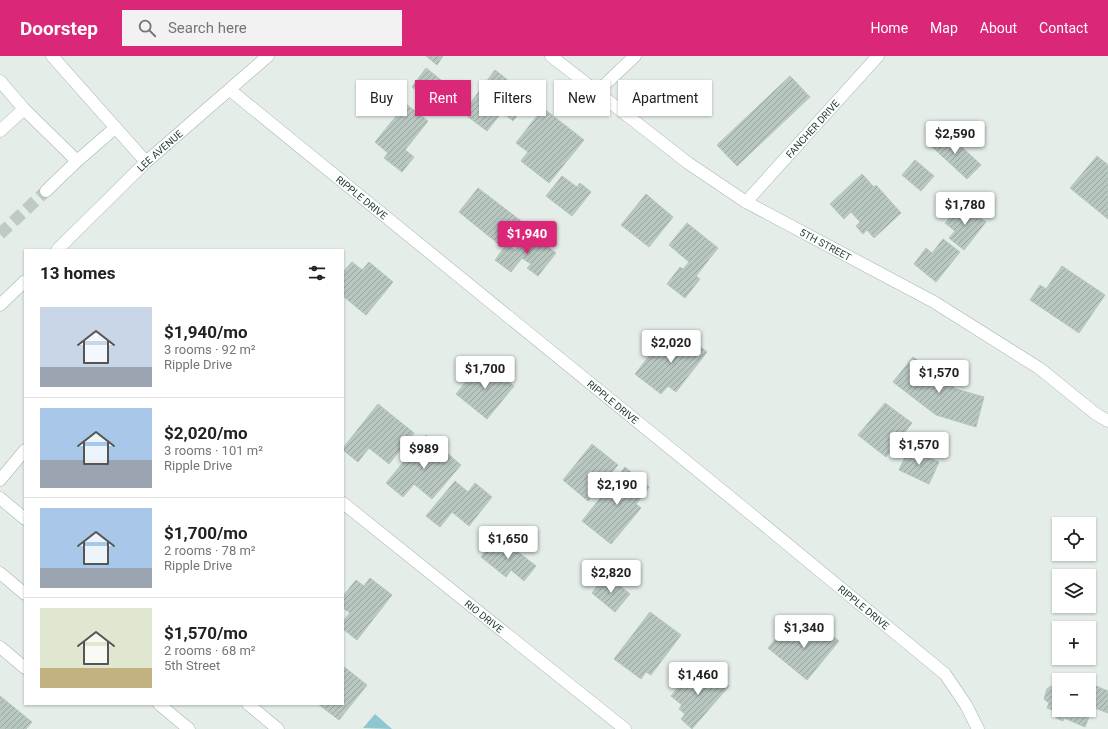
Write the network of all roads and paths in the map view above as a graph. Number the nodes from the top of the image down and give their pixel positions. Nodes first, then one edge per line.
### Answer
1 (268, 56) edge
2 (551, 56) edge
3 (635, 56) edge
4 (878, 56) edge
5 (59, 59) edge
6 (582, 80) edge
7 (610, 80) edge
8 (0, 81) edge
9 (230, 90) junction
10 (610, 102) edge
11 (24, 109) junction
12 (115, 128) junction
13 (0, 131) edge
14 (77, 162) junction
15 (146, 162) junction
16 (46, 191) tunnel mouth
17 (746, 202) junction
18 (58, 249) edge
19 (24, 282) edge
20 (0, 305) edge
21 (1108, 421) edge
22 (24, 451) edge
23 (0, 480) edge
24 (0, 498) edge
25 (344, 504) edge
26 (24, 517) edge
27 (0, 573) edge
28 (24, 593) edge
29 (0, 647) edge
30 (24, 667) edge
31 (160, 705) edge
32 (249, 705) edge
33 (189, 729) edge
34 (278, 729) edge
35 (625, 729) edge
36 (978, 729) edge

1 - 9 street, LEE AVENUE
2 - 6 street, 5TH STREET
3 - 7 street
4 - 17 street, FANCHER DRIVE
5 - 12 street
8 - 11 street
9 - 15 street, LEE AVENUE
9 - 36 street, RIPPLE DRIVE
10 - 17 street, 5TH STREET
11 - 13 street
11 - 14 street
12 - 14 street
12 - 15 street
14 - 16 street
15 - 18 street, LEE AVENUE
17 - 21 street, 5TH STREET
19 - 20 street
22 - 23 street
24 - 26 street
25 - 35 street, RIO DRIVE
27 - 28 street
29 - 30 street
31 - 33 street
32 - 34 street

